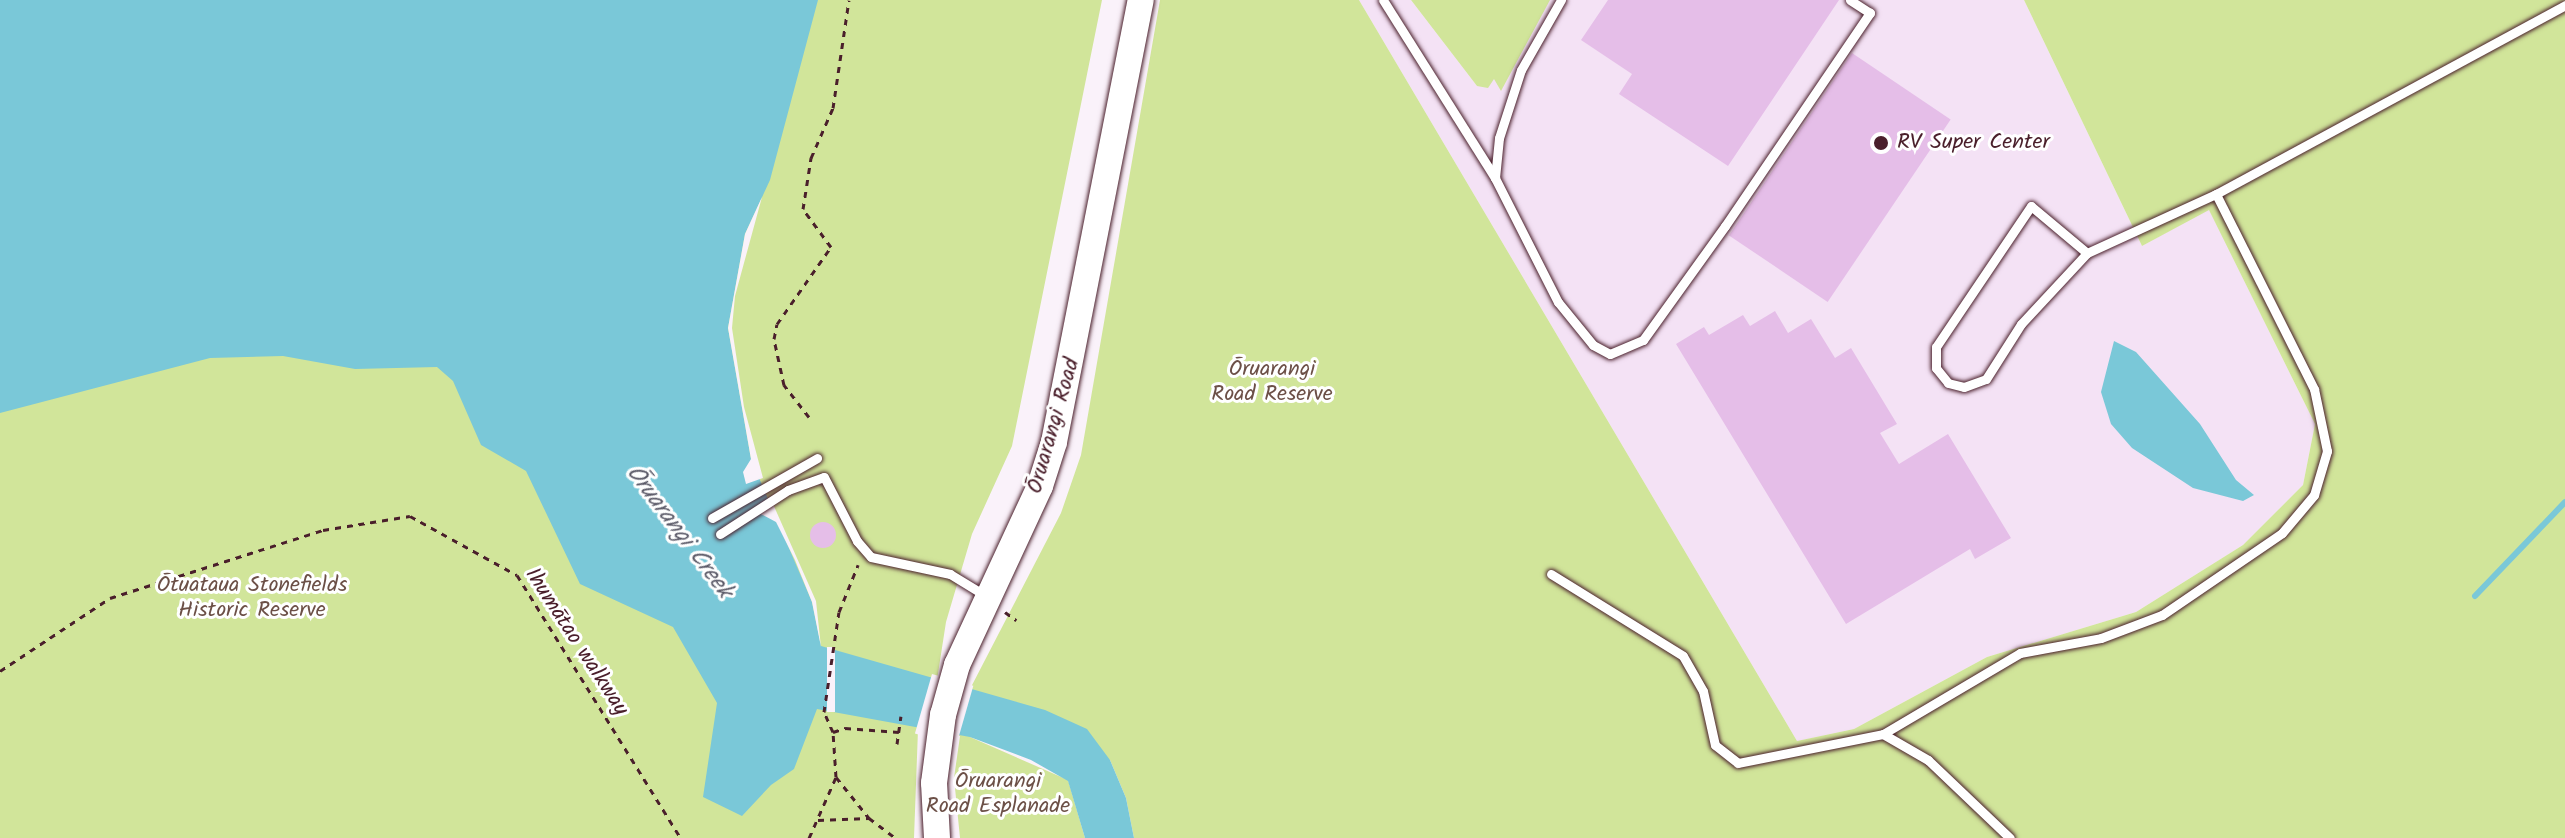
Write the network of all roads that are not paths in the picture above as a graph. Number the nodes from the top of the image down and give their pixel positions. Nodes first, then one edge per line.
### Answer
1 (1141, 0) edge
2 (1383, 0) edge
3 (1561, 0) edge
4 (1850, 0) edge
5 (2565, 5) edge
6 (1495, 178) junction
7 (2216, 194) junction
8 (2087, 253) junction
9 (817, 458) dead end
10 (712, 518) dead end
11 (720, 534) dead end
12 (1551, 574) dead end
13 (988, 597) junction
14 (1883, 734) junction
15 (937, 838) edge
16 (2010, 838) edge

1 - 13 street, Ōruarangi Road
2 - 6 lane
3 - 6 lane
4 - 6 lane
5 - 7 lane
7 - 8 lane
7 - 14 lane
8 - 8 lane
9 - 10 lane
11 - 13 lane
12 - 14 lane
13 - 15 street, Ōruarangi Road
14 - 16 lane

